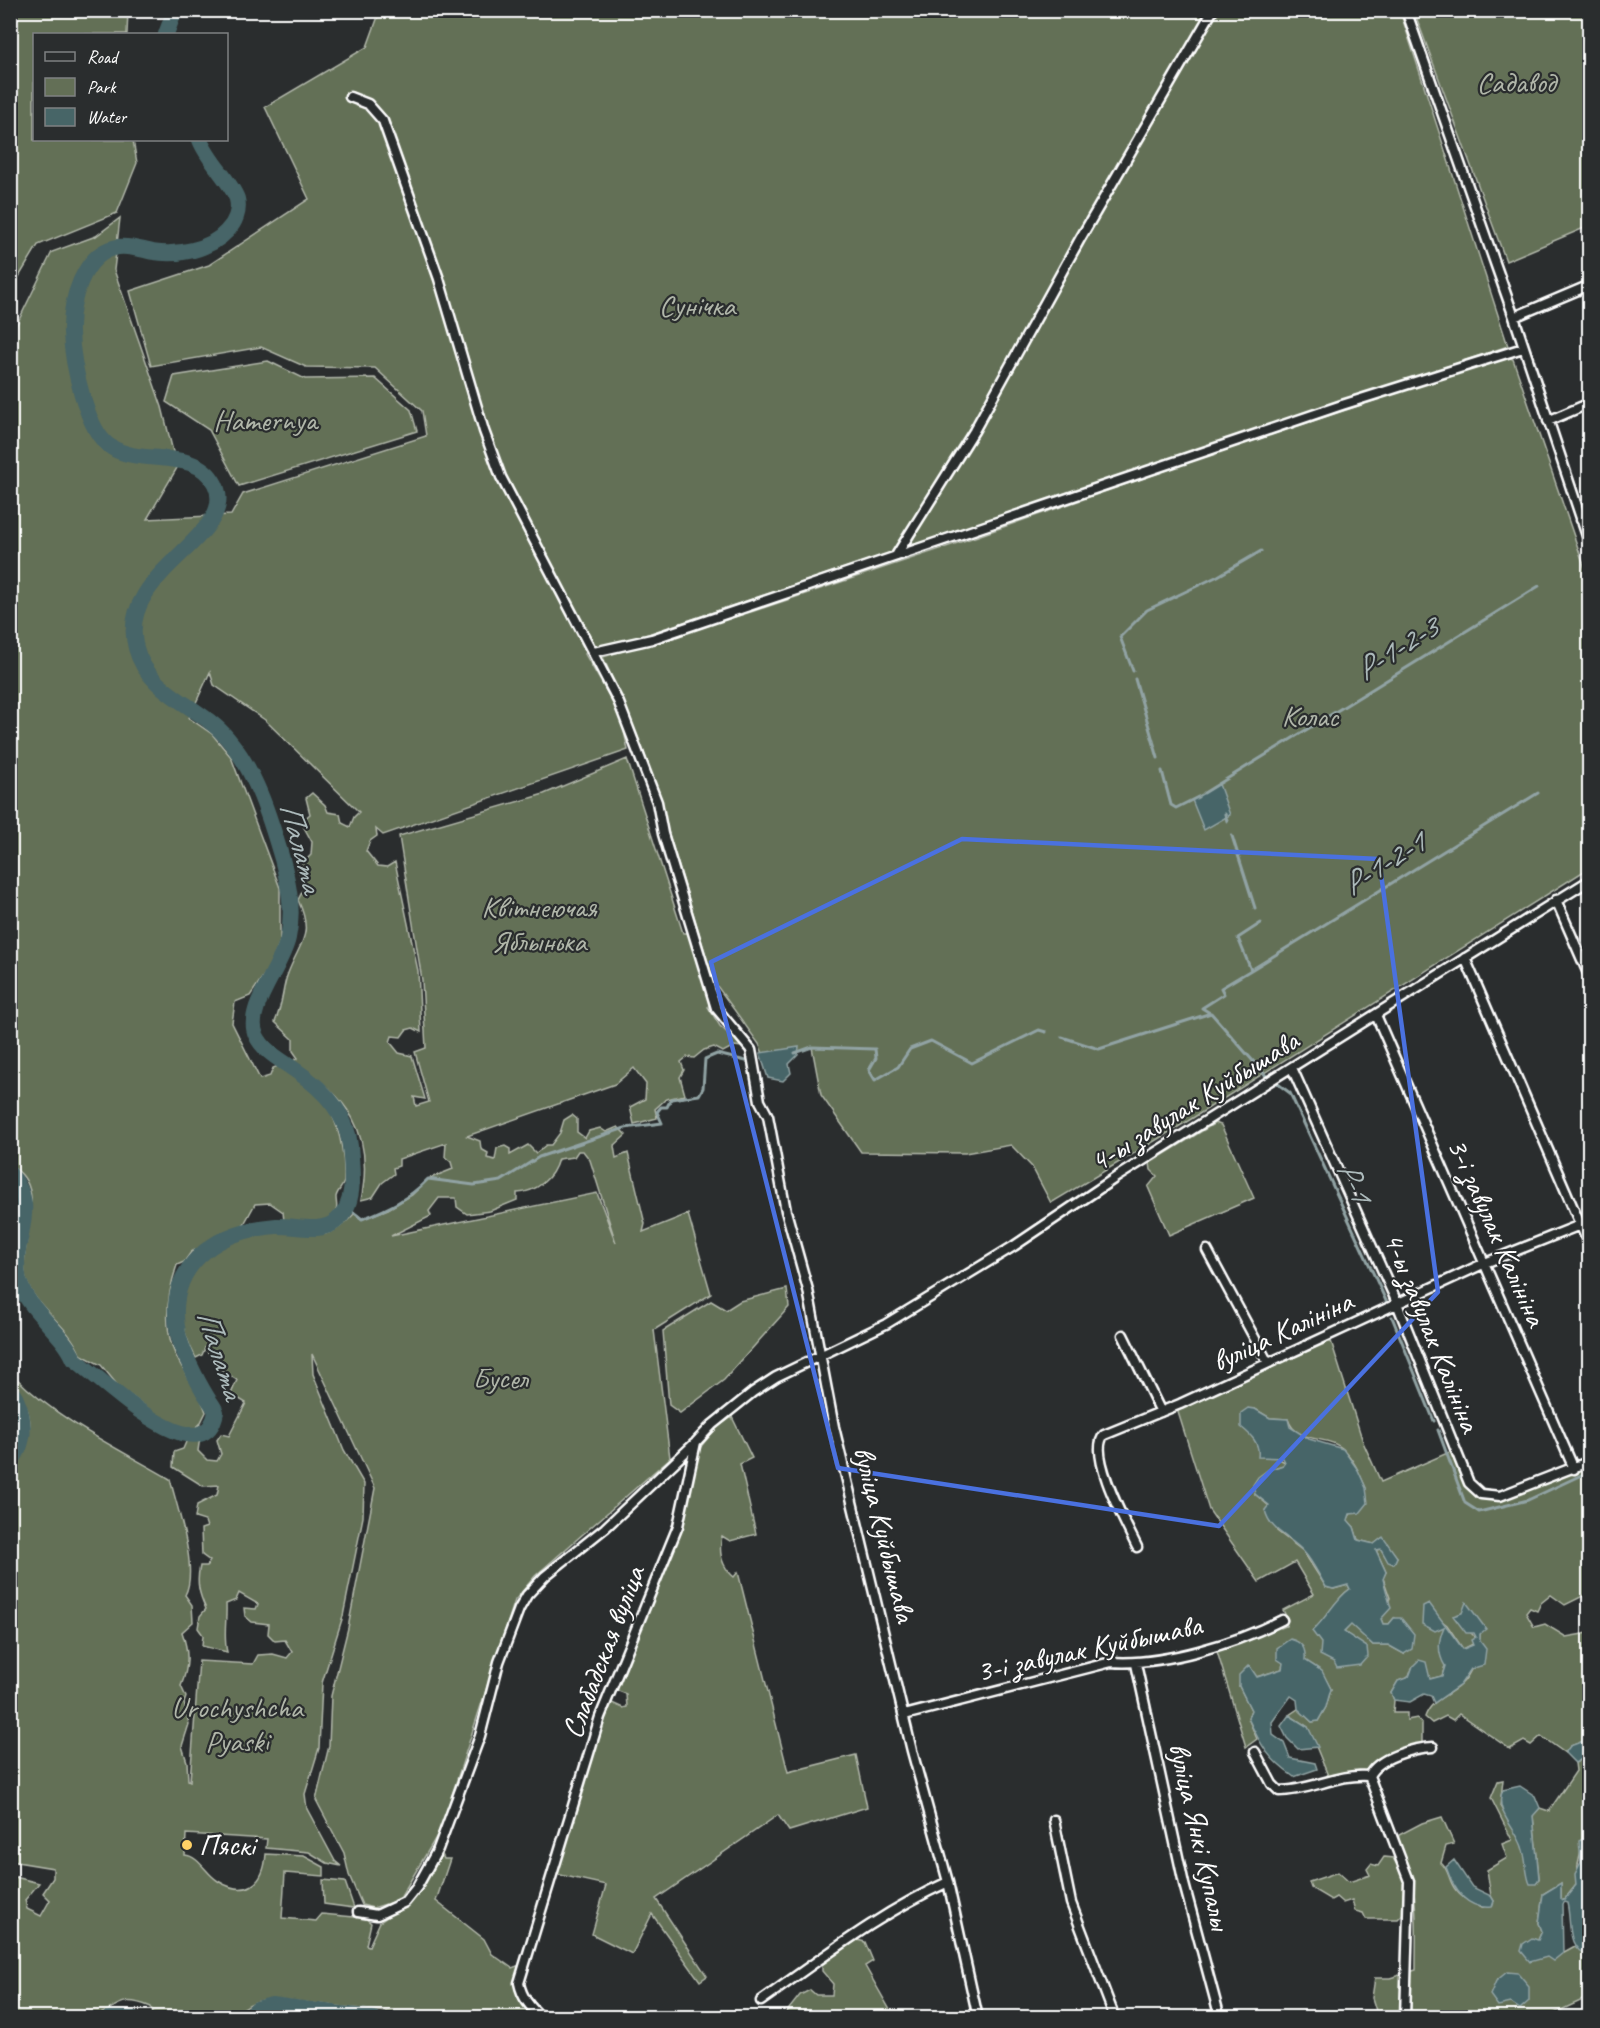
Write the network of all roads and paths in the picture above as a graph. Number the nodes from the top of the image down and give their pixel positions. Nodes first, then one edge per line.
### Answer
1 (1212, 10) edge
2 (1406, 10) edge
3 (350, 97) dead end
4 (1590, 285) edge
5 (1514, 317) junction
6 (1523, 348) junction
7 (1590, 403) edge
8 (1548, 421) junction
9 (1585, 518) edge
10 (1590, 545) edge
11 (897, 554) junction
12 (594, 652) junction
13 (1590, 880) edge
14 (1556, 900) junction
15 (1465, 958) junction
16 (1590, 978) edge
17 (1376, 1015) junction
18 (1292, 1068) junction
19 (1590, 1221) edge
20 (1580, 1225) junction
21 (1590, 1247) edge
22 (1207, 1250) dead end
23 (1485, 1263) junction
24 (1397, 1305) junction
25 (1123, 1335) dead end
26 (821, 1356) junction
27 (1268, 1363) junction
28 (1161, 1412) junction
29 (696, 1442) junction
30 (1590, 1461) edge
31 (1574, 1469) junction
32 (1137, 1547) dead end
33 (1282, 1620) dead end
34 (1136, 1664) junction
35 (903, 1715) junction
36 (1434, 1747) dead end
37 (1255, 1752) dead end
38 (1369, 1776) junction
39 (1054, 1820) dead end
40 (948, 1882) junction
41 (358, 1912) dead end
42 (761, 2001) dead end
43 (542, 2018) edge
44 (978, 2018) edge
45 (1115, 2018) edge
46 (1221, 2018) edge
47 (1405, 2018) edge

1 - 11 street
2 - 5 street
3 - 12 street
4 - 5 street
5 - 6 street
6 - 8 street
6 - 11 street
7 - 8 street
8 - 9 street
9 - 10 street
11 - 12 street
12 - 26 street, вуліца Куйбышава
13 - 14 street, 4-ы завулак Куйбышава
14 - 15 street, 4-ы завулак Куйбышава
14 - 16 street
15 - 17 street, 4-ы завулак Куйбышава
15 - 20 street
17 - 18 street, 4-ы завулак Куйбышава
17 - 23 street, 3-і завулак Калініна
18 - 24 street, 4-ы завулак Калініна
18 - 26 street, 4-ы завулак Куйбышава
19 - 20 street, вуліца Калініна
20 - 21 street
20 - 23 street, вуліца Калініна
22 - 27 street
23 - 24 street, вуліца Калініна
23 - 31 street, 3-і завулак Калініна
24 - 27 street, вуліца Калініна
24 - 31 street, 4-ы завулак Калініна
25 - 28 street
26 - 29 street
26 - 35 street, вуліца Куйбышава
27 - 28 street, вуліца Калініна
28 - 32 street, вуліца Калініна
29 - 41 street
29 - 43 street, Слабадская вуліца
30 - 31 street
33 - 34 street, 3-і завулак Куйбышава
34 - 35 street, 3-і завулак Куйбышава
34 - 46 street, вуліца Янкі Купалы
35 - 40 street, вуліца Куйбышава
36 - 38 street
37 - 38 street
38 - 47 street
39 - 45 street
40 - 42 street
40 - 44 street, вуліца Куйбышава

